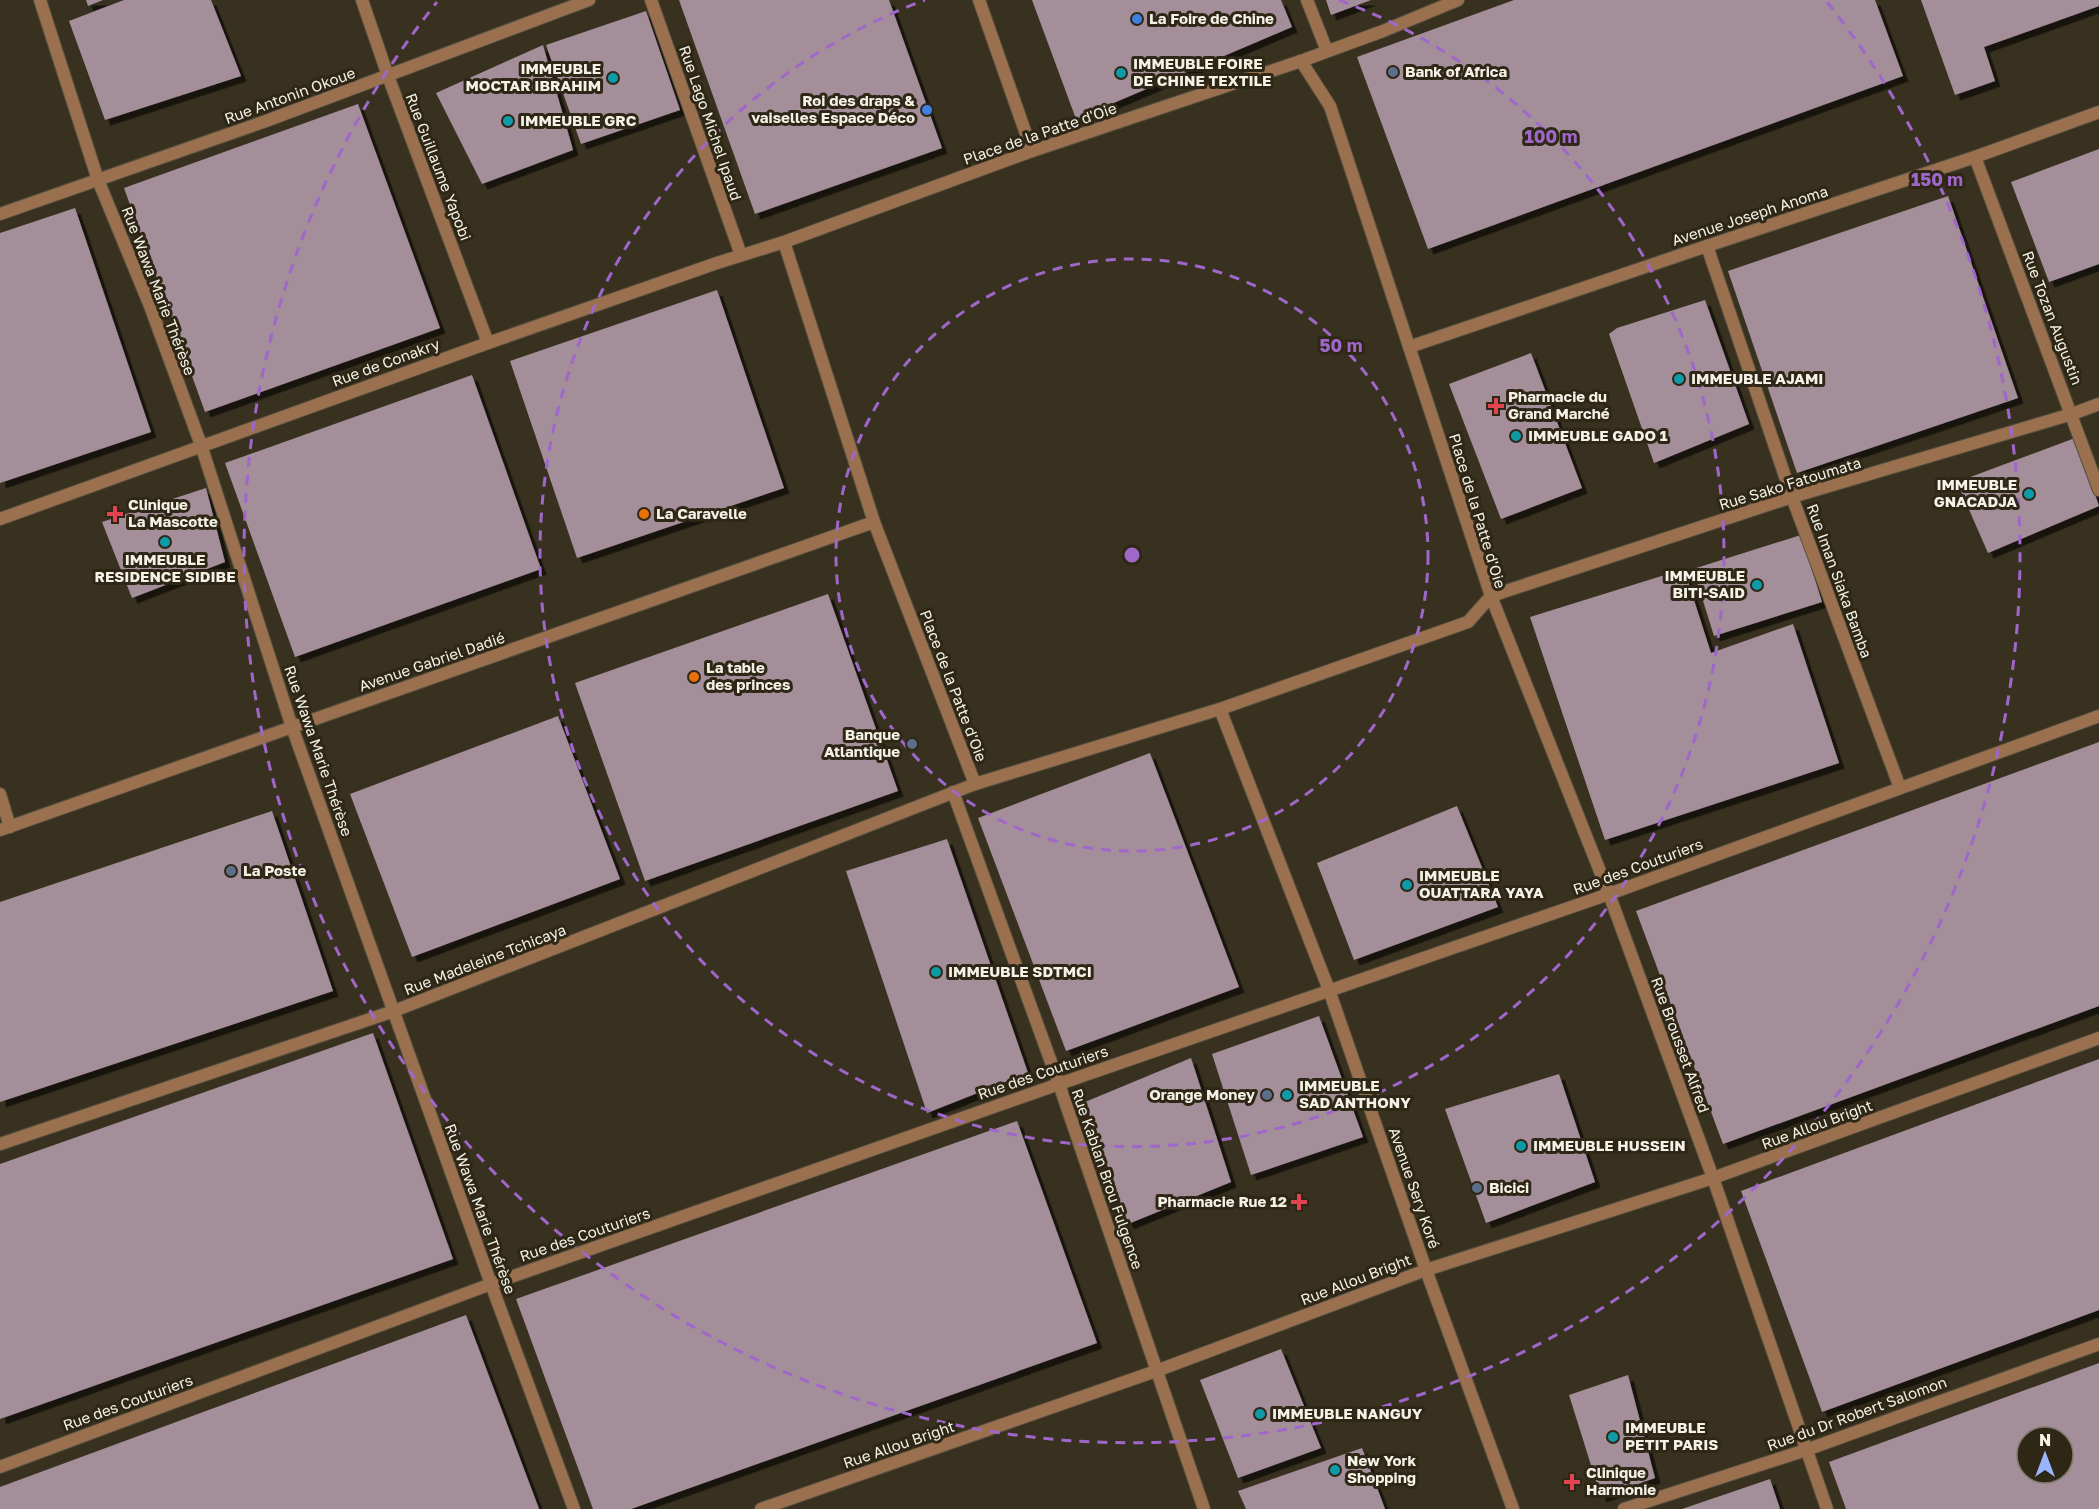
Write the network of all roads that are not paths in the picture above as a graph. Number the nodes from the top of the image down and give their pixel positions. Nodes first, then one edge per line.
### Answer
1 (40, 0) edge
2 (362, 0) edge
3 (589, 0) edge
4 (651, 0) edge
5 (979, 0) edge
6 (1307, 0) edge
7 (1458, 0) edge
8 (1327, 51) junction
9 (1301, 61) junction
10 (388, 76) junction
11 (2099, 112) edge
12 (1032, 151) junction
13 (1975, 158) junction
14 (98, 180) junction
15 (0, 214) edge
16 (784, 242) junction
17 (1707, 246) junction
18 (741, 255) junction
19 (488, 343) junction
20 (1409, 347) junction
21 (2099, 404) edge
22 (2072, 414) junction
23 (201, 445) junction
24 (2099, 490) edge
25 (1792, 497) junction
26 (0, 519) edge
27 (874, 522) junction
28 (1491, 596) junction
29 (1220, 709) junction
30 (2099, 716) edge
31 (292, 727) junction
32 (975, 784) junction
33 (1899, 788) junction
34 (953, 792) junction
35 (0, 794) edge
36 (5, 829) edge
37 (1609, 894) junction
38 (1329, 990) junction
39 (394, 1011) junction
40 (2099, 1038) edge
41 (1059, 1083) junction
42 (0, 1144) edge
43 (1713, 1179) junction
44 (1426, 1269) junction
45 (491, 1284) junction
46 (2099, 1344) edge
47 (1156, 1371) junction
48 (1806, 1450) junction
49 (0, 1467) edge
50 (574, 1509) edge
51 (761, 1509) edge
52 (1204, 1509) edge
53 (1513, 1509) edge
54 (1624, 1509) edge
55 (1827, 1509) edge

1 - 14 street, Rue Wawa Marie Thérèse
2 - 10 street, Rue Guillaume Yapobi
3 - 10 street, Rue Antonin Okoue
4 - 18 street, Rue Lago Michel Ipaud
5 - 12 street
6 - 8 street
7 - 8 street
8 - 9 street
9 - 12 street, Place de la Patte d'Oie
9 - 20 street, Place de la Patte d'Oie
10 - 14 street, Rue Antonin Okoue
10 - 19 street, Rue Guillaume Yapobi
11 - 13 street, Avenue Joseph Anoma
12 - 16 street, Place de la Patte d'Oie
13 - 17 street, Avenue Joseph Anoma
13 - 22 street, Rue Tozan Augustin
14 - 15 street, Rue Antonin Okoue
14 - 23 street, Rue Wawa Marie Thérèse
16 - 18 street, Rue de Conakry
16 - 27 street, Place de la Patte d'Oie
17 - 20 street, Avenue Joseph Anoma
17 - 25 street, Rue Iman Siaka Bamba
18 - 19 street, Rue de Conakry
19 - 23 street, Rue de Conakry
20 - 28 street, Place de la Patte d'Oie
21 - 22 street, Rue Sako Fatoumata
22 - 24 street, Rue Tozan Augustin
22 - 25 street, Rue Sako Fatoumata
23 - 26 street, Rue de Conakry
23 - 31 street, Rue Wawa Marie Thérèse
25 - 28 street, Rue Sako Fatoumata
25 - 33 street, Rue Iman Siaka Bamba
27 - 31 street, Avenue Gabriel Dadié
27 - 32 street, Place de la Patte d'Oie
28 - 29 street, Place de la Patte d'Oie
28 - 37 street, Rue Brousset Alfred
29 - 32 street, Place de la Patte d'Oie
29 - 38 street, Avenue Sery Koré
30 - 33 street, Rue des Couturiers
31 - 36 street, Avenue Gabriel Dadié
31 - 39 street, Rue Wawa Marie Thérèse
32 - 34 street, Rue Madeleine Tchicaya
33 - 37 street, Rue des Couturiers
34 - 39 street, Rue Madeleine Tchicaya
34 - 41 street, Rue Kablan Brou Fulgence
35 - 36 street
37 - 38 street, Rue des Couturiers
37 - 43 street, Rue Brousset Alfred
38 - 41 street, Rue des Couturiers
38 - 44 street, Avenue Sery Koré
39 - 42 street, Rue Madeleine Tchicaya
39 - 45 street, Rue Wawa Marie Thérèse
40 - 43 street, Rue Allou Bright
41 - 45 street, Rue des Couturiers
41 - 47 street, Rue Kablan Brou Fulgence
43 - 44 street, Rue Allou Bright
43 - 48 street, Rue Brousset Alfred
44 - 47 street, Rue Allou Bright
44 - 53 street, Avenue Sery Koré
45 - 49 street, Rue des Couturiers
45 - 50 street, Rue Wawa Marie Thérèse
46 - 48 street, Rue du Dr Robert Salomon
47 - 51 street, Rue Allou Bright
47 - 52 street, Rue Kablan Brou Fulgence
48 - 54 street, Rue du Dr Robert Salomon
48 - 55 street, Rue Brousset Alfred

